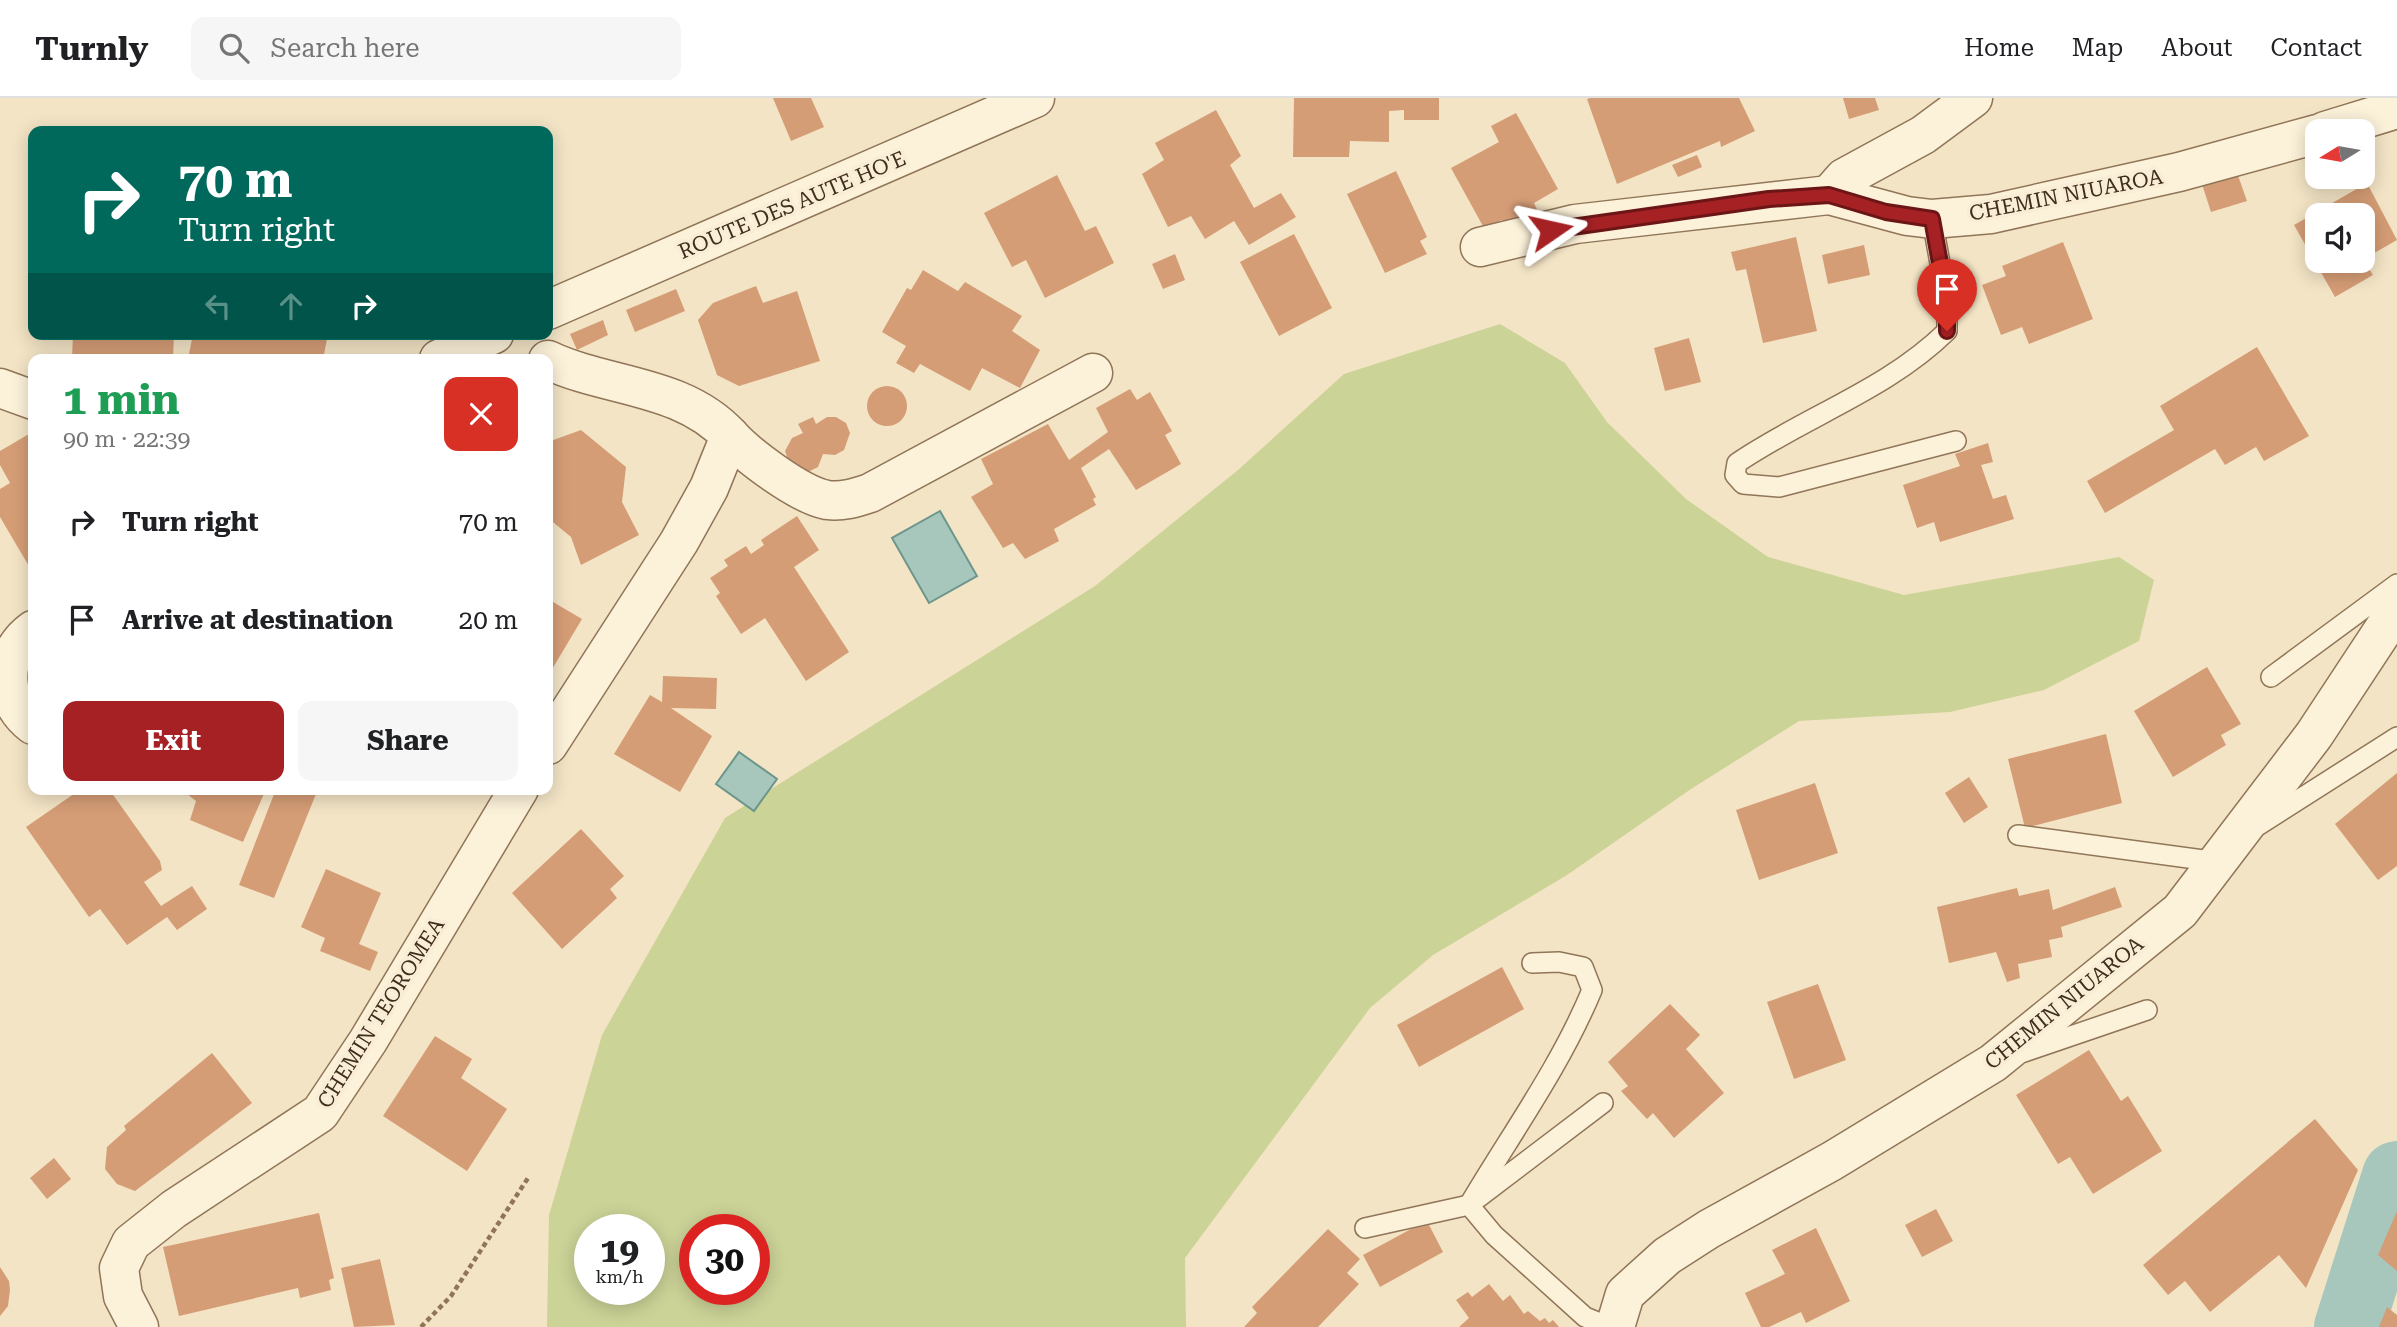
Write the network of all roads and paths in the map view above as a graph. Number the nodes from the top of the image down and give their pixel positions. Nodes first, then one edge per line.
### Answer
1 (1035, 98) edge
2 (1973, 98) edge
3 (2397, 109) edge
4 (2364, 119) edge
5 (2305, 137) edge
6 (1829, 195) junction
7 (1932, 219) junction
8 (1480, 247) dead end
9 (553, 308) edge
10 (481, 340) edge
11 (517, 340) edge
12 (450, 354) edge
13 (539, 354) edge
14 (553, 362) edge
15 (1093, 373) dead end
16 (0, 388) edge
17 (28, 398) edge
18 (730, 436) junction
19 (1956, 441) dead end
20 (2397, 584) edge
21 (2397, 609) edge
22 (25, 627) edge
23 (2271, 677) dead end
24 (3, 699) edge
25 (28, 722) edge
26 (553, 737) edge
27 (2397, 737) edge
28 (515, 795) edge
29 (2018, 835) dead end
30 (2224, 854) junction
31 (1532, 963) dead end
32 (2147, 1010) dead end
33 (1999, 1062) junction
34 (1603, 1103) dead end
35 (528, 1178) dead end
36 (1469, 1205) junction
37 (1365, 1228) dead end
38 (139, 1327) edge
39 (421, 1327) edge
40 (1613, 1327) edge

1 - 9 street, ROUTE DES AUTE HO'E
2 - 6 street
3 - 4 street
5 - 7 street, CHEMIN NIUAROA
6 - 7 street, CHEMIN NIUAROA
6 - 8 street, CHEMIN NIUAROA
7 - 19 lane
10 - 12 street
11 - 13 street
14 - 18 street
15 - 18 street
16 - 17 street
18 - 26 street
20 - 23 lane
21 - 30 street, CHEMIN NIUAROA
22 - 24 street
24 - 25 street
27 - 30 lane
28 - 38 street, CHEMIN TEOROMEA
29 - 30 lane
30 - 33 street, CHEMIN NIUAROA
31 - 36 lane
32 - 33 lane
33 - 40 street, CHEMIN NIUAROA
34 - 36 lane
35 - 39 path
36 - 37 lane
36 - 40 lane

